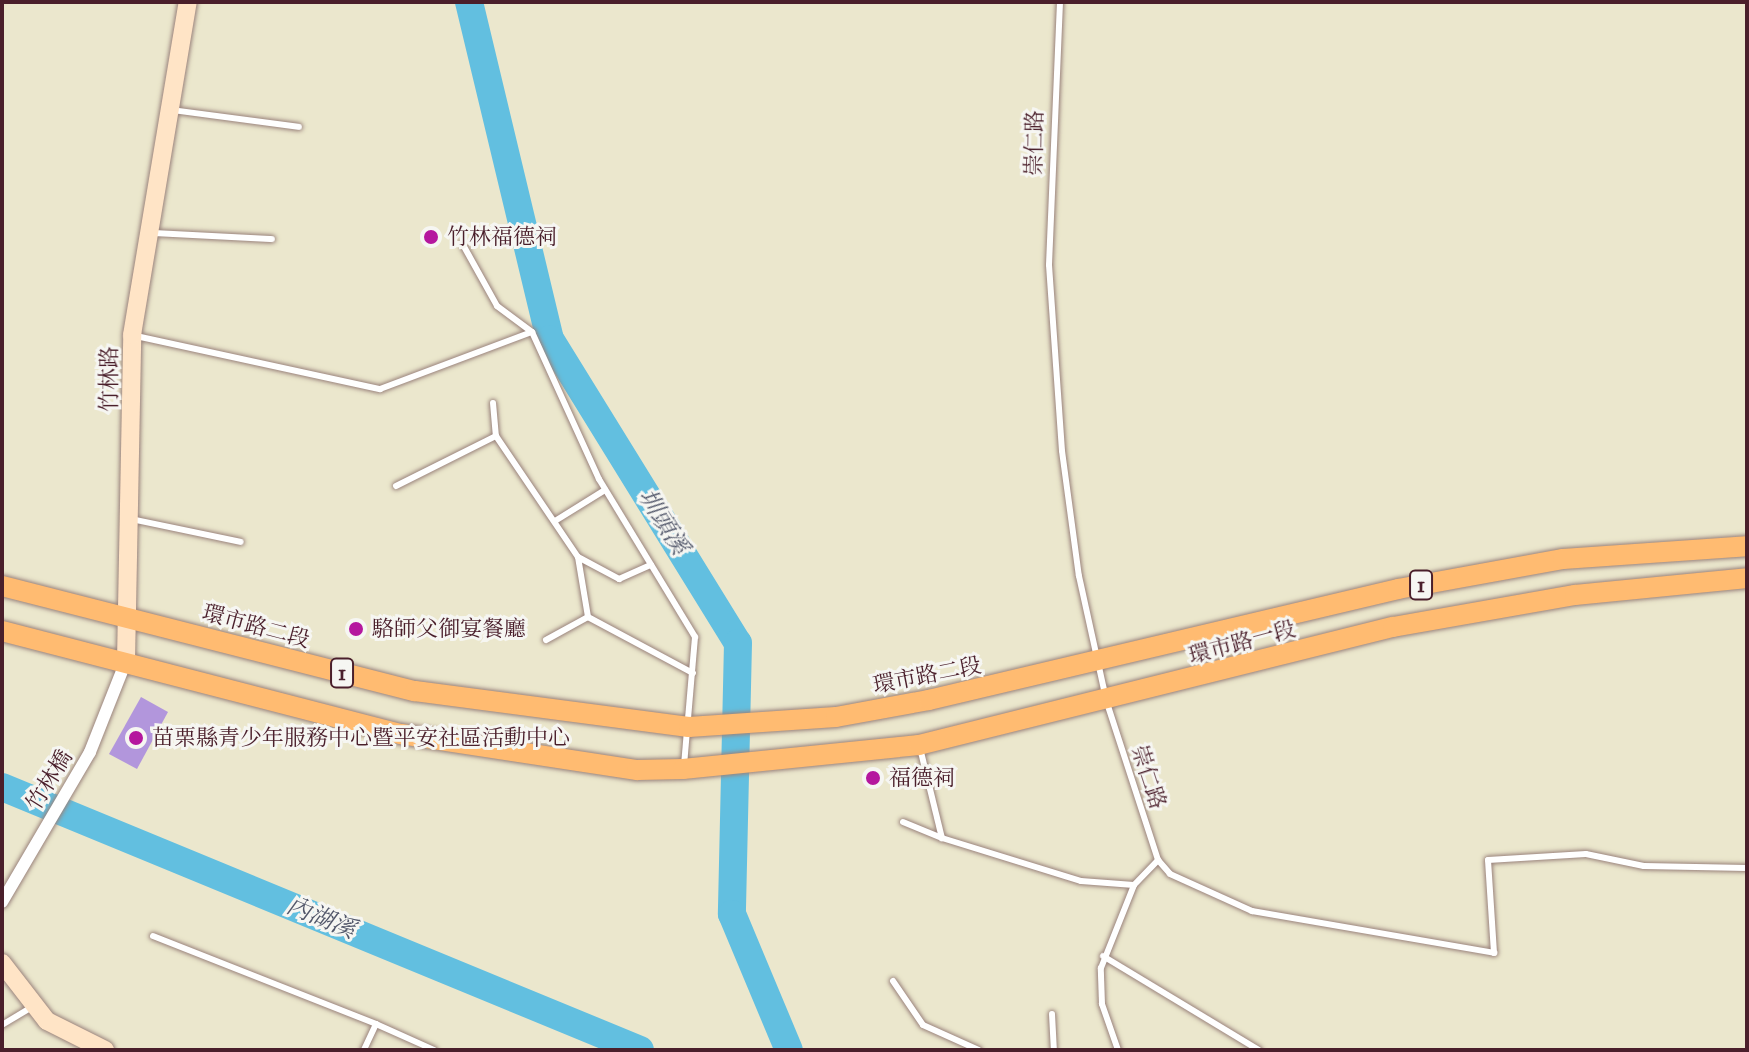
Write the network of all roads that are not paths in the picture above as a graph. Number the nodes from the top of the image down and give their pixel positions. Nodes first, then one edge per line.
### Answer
1 (188, 2) edge
2 (1060, 2) edge
3 (169, 109) junction
4 (299, 127) dead end
5 (147, 232) junction
6 (272, 239) dead end
7 (462, 243) dead end
8 (532, 332) junction
9 (132, 335) junction
10 (493, 403) dead end
11 (496, 436) junction
12 (396, 486) dead end
13 (605, 490) junction
14 (127, 518) junction
15 (555, 521) junction
16 (241, 542) dead end
17 (1747, 546) edge
18 (578, 557) junction
19 (651, 565) junction
20 (1747, 578) edge
21 (2, 586) edge
22 (130, 616) junction
23 (588, 617) junction
24 (2, 631) edge
25 (546, 640) dead end
26 (126, 661) junction
27 (1102, 664) junction
28 (693, 673) junction
29 (1107, 703) junction
30 (689, 727) junction
31 (919, 745) junction
32 (90, 752) joint
33 (683, 769) junction
34 (903, 822) dead end
35 (942, 838) junction
36 (1158, 860) junction
37 (1747, 868) edge
38 (1134, 885) junction
39 (2, 902) edge
40 (153, 936) dead end
41 (1103, 956) junction
42 (2, 963) edge
43 (893, 981) dead end
44 (34, 1006) junction
45 (1052, 1014) dead end
46 (376, 1024) junction
47 (2, 1025) edge
48 (105, 1050) edge
49 (364, 1050) edge
50 (434, 1050) edge
51 (979, 1050) edge
52 (1054, 1050) edge
53 (1117, 1050) edge
54 (1259, 1050) edge

1 - 3 street, 竹林路
2 - 27 lane, 崇仁路
3 - 4 lane
3 - 5 street, 竹林路
5 - 6 lane
5 - 9 street, 竹林路
7 - 8 lane
8 - 9 lane
8 - 13 lane
9 - 14 street, 竹林路
10 - 11 lane
11 - 12 lane
11 - 15 lane
13 - 15 lane
13 - 19 lane
14 - 16 lane
14 - 22 street, 竹林路
15 - 18 lane
17 - 27 main road, 環市路一段 / 1
18 - 19 lane
18 - 23 lane
19 - 28 lane
20 - 29 main road, 環市路一段 / 1
21 - 22 main road, 環市路二段 / 1
22 - 26 street, 竹林路
22 - 30 main road, 環市路二段 / 1
23 - 25 lane
23 - 28 lane
24 - 26 main road, 1
26 - 32 street, 竹林路
26 - 33 main road, 1
27 - 29 lane, 崇仁路
27 - 30 main road, 環市路二段 / 1
28 - 30 lane
29 - 31 main road, 環市路一段 / 1
29 - 36 lane, 崇仁路
30 - 33 lane
31 - 33 main road, 環市路一段 / 1
31 - 35 lane
32 - 39 street, 竹林橋
34 - 35 lane
35 - 38 lane
36 - 37 lane
36 - 38 lane
38 - 41 lane
40 - 46 lane
41 - 53 lane
41 - 54 lane
42 - 44 street
43 - 51 lane
44 - 47 lane
44 - 48 street
45 - 52 lane
46 - 49 lane
46 - 50 lane

